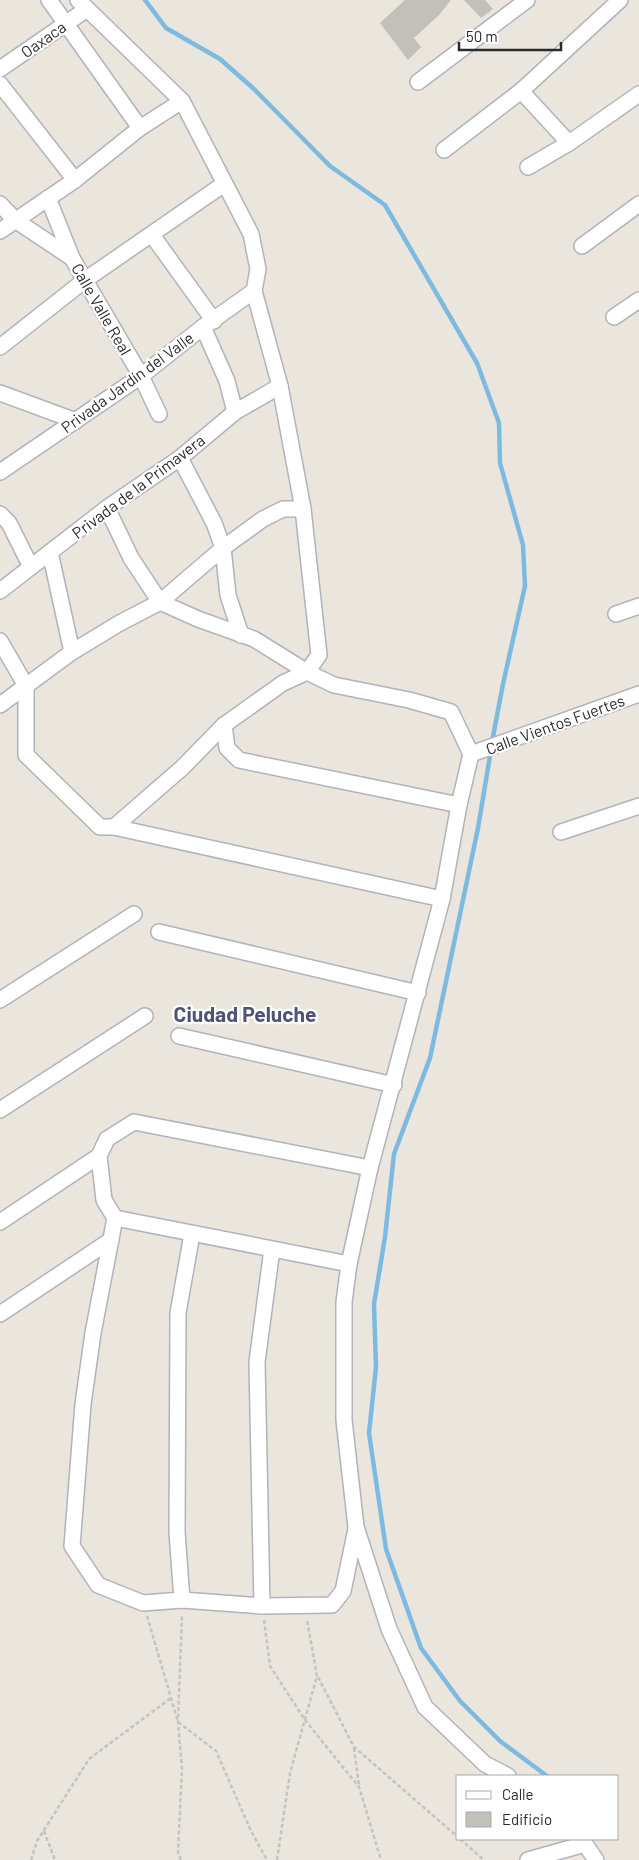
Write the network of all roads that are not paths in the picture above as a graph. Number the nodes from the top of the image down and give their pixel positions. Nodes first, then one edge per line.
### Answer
1 (49, 0) edge
2 (527, 0) edge
3 (620, 0) edge
4 (82, 5) edge
5 (66, 24) junction
6 (0, 70) edge
7 (418, 82) dead end
8 (0, 84) edge
9 (521, 91) junction
10 (639, 94) edge
11 (182, 101) junction
12 (140, 128) junction
13 (569, 143) junction
14 (444, 150) dead end
15 (528, 167) dead end
16 (75, 180) junction
17 (224, 184) junction
18 (48, 198) junction
19 (0, 204) edge
20 (639, 204) edge
21 (14, 220) junction
22 (0, 231) edge
23 (152, 235) junction
24 (582, 246) dead end
25 (72, 258) junction
26 (85, 280) junction
27 (254, 291) junction
28 (639, 300) edge
29 (614, 317) dead end
30 (208, 324) junction
31 (0, 347) edge
32 (140, 376) junction
33 (280, 386) junction
34 (0, 393) edge
35 (235, 412) junction
36 (159, 414) dead end
37 (76, 420) junction
38 (180, 458) junction
39 (0, 472) edge
40 (107, 508) junction
41 (303, 509) junction
42 (0, 514) edge
43 (223, 548) junction
44 (50, 552) junction
45 (31, 567) junction
46 (0, 591) edge
47 (160, 602) junction
48 (639, 606) edge
49 (616, 614) dead end
50 (241, 635) junction
51 (0, 642) edge
52 (72, 652) junction
53 (307, 672) junction
54 (26, 686) junction
55 (639, 694) edge
56 (0, 705) edge
57 (224, 725) junction
58 (477, 752) junction
59 (459, 805) junction
60 (639, 806) edge
61 (114, 827) junction
62 (560, 832) dead end
63 (442, 899) junction
64 (134, 914) dead end
65 (159, 932) dead end
66 (418, 993) junction
67 (0, 1000) edge
68 (145, 1016) dead end
69 (179, 1036) dead end
70 (394, 1085) junction
71 (0, 1110) edge
72 (99, 1156) junction
73 (370, 1168) junction
74 (115, 1218) junction
75 (0, 1222) edge
76 (192, 1234) junction
77 (111, 1240) junction
78 (272, 1249) junction
79 (349, 1264) junction
80 (0, 1314) edge
81 (356, 1527) junction
82 (182, 1600) junction
83 (262, 1606) junction
84 (506, 1775) edge
85 (583, 1842) edge
86 (528, 1860) edge
87 (596, 1860) edge

1 - 5 street
2 - 7 street
3 - 9 street
4 - 5 street, Oaxaca
4 - 11 street
5 - 6 street, Oaxaca
5 - 12 street
8 - 16 street
9 - 13 street
9 - 14 street
10 - 13 street
11 - 12 street
11 - 17 street
12 - 16 street
13 - 15 street
16 - 18 street
17 - 23 street
17 - 27 street
18 - 21 street
18 - 25 street
19 - 21 street, Calle Valle Real
20 - 24 street
21 - 22 street
21 - 25 street, Calle Valle Real
23 - 26 street
23 - 30 street
25 - 26 street, Calle Valle Real
26 - 31 street
26 - 32 street, Calle Valle Real
27 - 30 street, Privada Jardín del Valle
27 - 33 street
28 - 29 street
30 - 32 street, Privada Jardín del Valle
30 - 35 street
32 - 36 street, Calle Valle Real
32 - 37 street, Privada Jardín del Valle
33 - 35 street, Privada de la Primavera
33 - 41 street
34 - 37 street
35 - 38 street, Privada de la Primavera
37 - 39 street, Privada Jardín del Valle
38 - 40 street, Privada de la Primavera
38 - 43 street
40 - 44 street, Privada de la Primavera
40 - 47 street
41 - 43 street
41 - 53 street
42 - 45 street
43 - 47 street
43 - 50 street
44 - 45 street, Privada de la Primavera
44 - 52 street
45 - 46 street, Privada de la Primavera
47 - 50 street
47 - 52 street
48 - 49 street
50 - 53 street
51 - 54 street
52 - 54 street
53 - 57 street
53 - 58 street
54 - 56 street
54 - 61 street
55 - 58 street, Calle Vientos Fuertes
57 - 59 street
57 - 61 street
58 - 59 street
59 - 63 street
60 - 62 street
61 - 63 street
63 - 66 street
64 - 67 street
65 - 66 street
66 - 70 street
68 - 71 street
69 - 70 street
70 - 73 street
72 - 73 street
72 - 74 street
72 - 75 street
73 - 79 street
74 - 76 street
74 - 77 street
76 - 78 street
76 - 82 street
77 - 80 street
77 - 82 street
78 - 79 street
78 - 83 street
79 - 81 street
81 - 83 street
81 - 84 street
82 - 83 street
85 - 86 street
85 - 87 street

